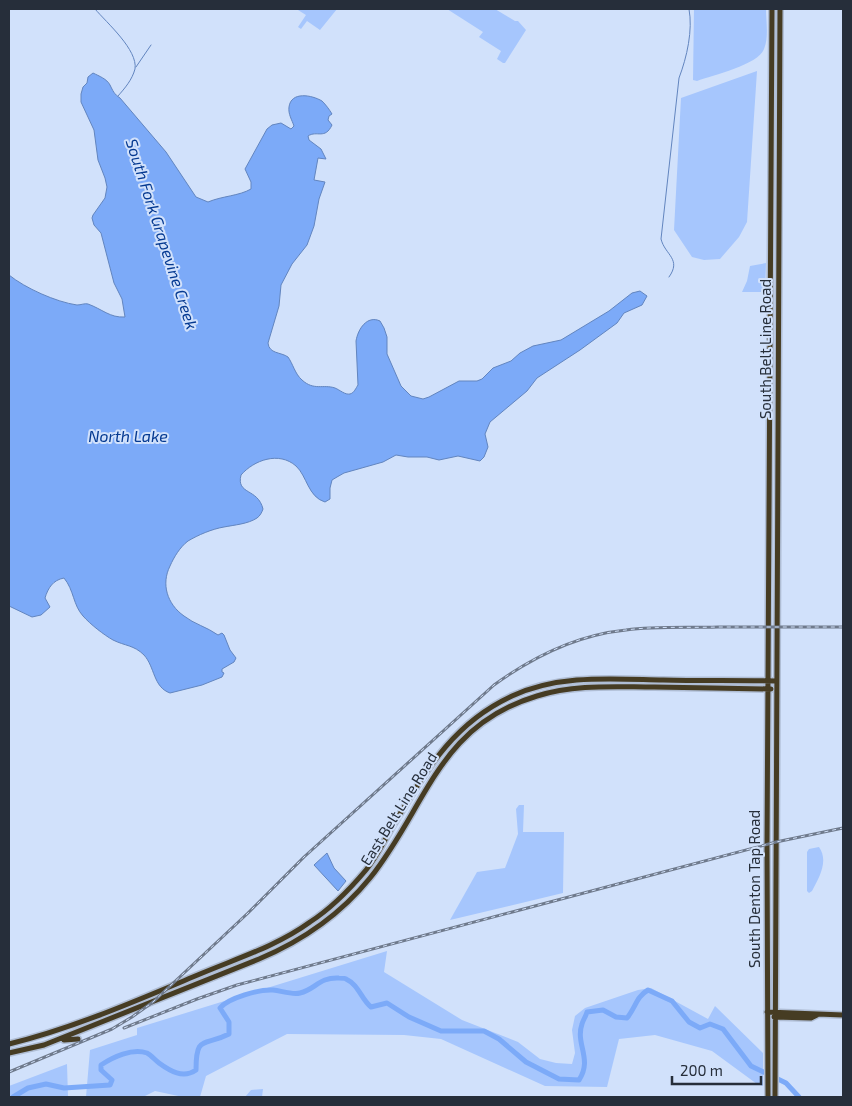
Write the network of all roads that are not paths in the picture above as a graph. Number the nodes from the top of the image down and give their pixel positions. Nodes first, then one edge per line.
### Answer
1 (772, 9) edge
2 (780, 9) edge
3 (771, 150) junction
4 (779, 151) junction
5 (770, 400) junction
6 (778, 400) junction
7 (769, 614) junction
8 (777, 616) junction
9 (769, 681) junction
10 (776, 681) junction
11 (769, 689) junction
12 (776, 689) junction
13 (511, 696) junction
14 (514, 705) junction
15 (445, 746) junction
16 (451, 751) junction
17 (768, 753) junction
18 (776, 753) junction
19 (768, 808) junction
20 (776, 808) junction
21 (354, 883) junction
22 (767, 883) junction
23 (776, 883) junction
24 (361, 888) junction
25 (324, 912) junction
26 (324, 923) junction
27 (768, 937) junction
28 (775, 937) junction
29 (222, 965) junction
30 (225, 973) junction
31 (768, 1014) junction
32 (776, 1014) junction
33 (843, 1015) edge
34 (78, 1039) dead end
35 (9, 1044) edge
36 (44, 1044) junction
37 (9, 1053) edge
38 (768, 1095) edge
39 (775, 1096) edge

1 - 3 main road, South Belt Line Road
2 - 4 main road, South Belt Line Road
3 - 4 main road
3 - 5 main road, South Belt Line Road
4 - 6 main road, South Belt Line Road
5 - 6 main road
5 - 7 main road, South Belt Line Road
6 - 8 main road, South Belt Line Road
7 - 8 main road
7 - 9 main road, South Belt Line Road
8 - 10 main road, South Belt Line Road
9 - 10 main road, East Belt Line Road
9 - 11 main road, South Denton Tap Road
9 - 13 main road, East Belt Line Road
10 - 12 main road, South Belt Line Road
11 - 12 main road, East Belt Line Road
11 - 14 main road, East Belt Line Road
11 - 17 main road, South Denton Tap Road
12 - 18 main road, South Denton Tap Road
13 - 14 main road
13 - 15 main road, East Belt Line Road
14 - 16 main road, East Belt Line Road
15 - 16 main road
15 - 21 main road, East Belt Line Road
16 - 24 main road, East Belt Line Road
17 - 18 main road
17 - 19 main road, South Denton Tap Road
18 - 20 main road, South Denton Tap Road
19 - 20 main road
19 - 22 main road, South Denton Tap Road
20 - 23 main road, South Denton Tap Road
21 - 24 main road
21 - 25 main road, East Belt Line Road
22 - 23 main road
22 - 27 main road, South Denton Tap Road
23 - 28 main road, South Denton Tap Road
24 - 26 main road, East Belt Line Road
25 - 26 main road
25 - 29 main road, East Belt Line Road
26 - 30 main road, East Belt Line Road
27 - 28 main road
27 - 31 main road, South Denton Tap Road
28 - 32 main road, South Denton Tap Road
29 - 30 main road
29 - 35 main road, East Belt Line Road
30 - 36 main road, East Belt Line Road
31 - 32 main road
31 - 38 main road, South Denton Tap Road
32 - 33 main road
32 - 39 main road, South Denton Tap Road
34 - 36 main road
36 - 37 main road, East Belt Line Road

